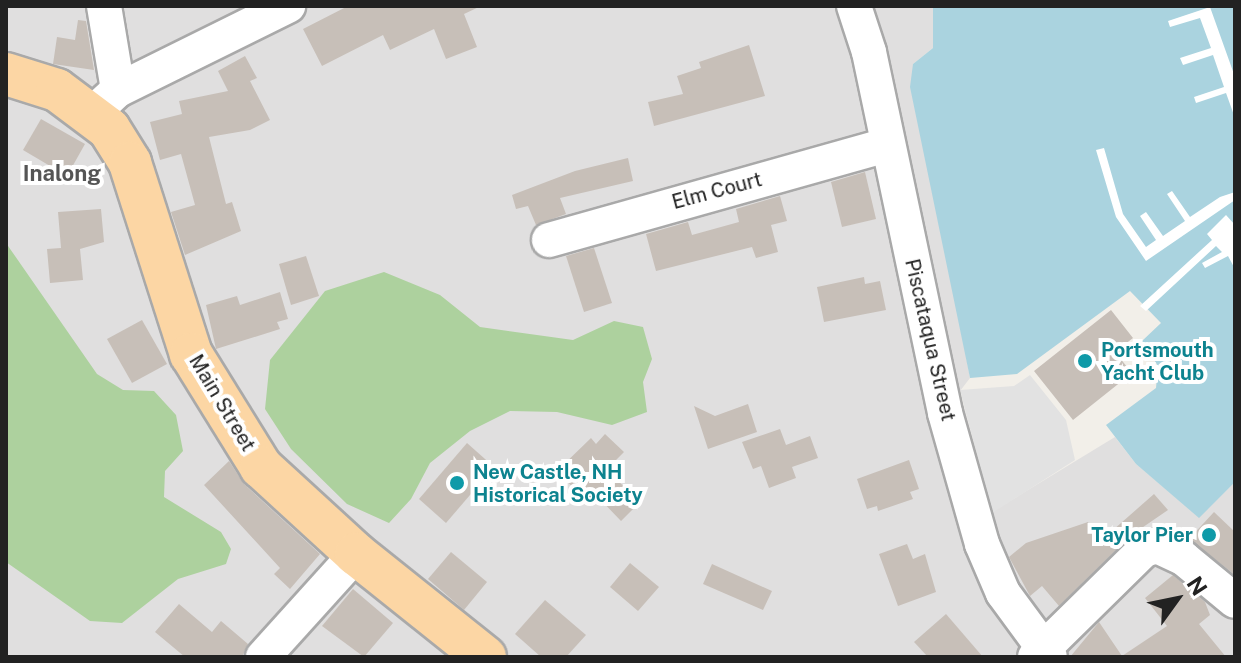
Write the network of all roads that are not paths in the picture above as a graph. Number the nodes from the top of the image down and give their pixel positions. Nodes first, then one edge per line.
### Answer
1 (104, 6) edge
2 (288, 6) edge
3 (854, 6) edge
4 (6, 74) edge
5 (106, 102) junction
6 (887, 145) junction
7 (549, 240) dead end
8 (356, 554) junction
9 (1235, 601) edge
10 (1043, 654) edge
11 (263, 657) edge
12 (485, 657) edge

1 - 5 street
2 - 5 street
3 - 6 street, Piscataqua Street
4 - 5 main road
5 - 8 main road, Main Street
6 - 7 street, Elm Court
6 - 10 street, Piscataqua Street
8 - 11 street
8 - 12 main road, Main Street
9 - 10 street

